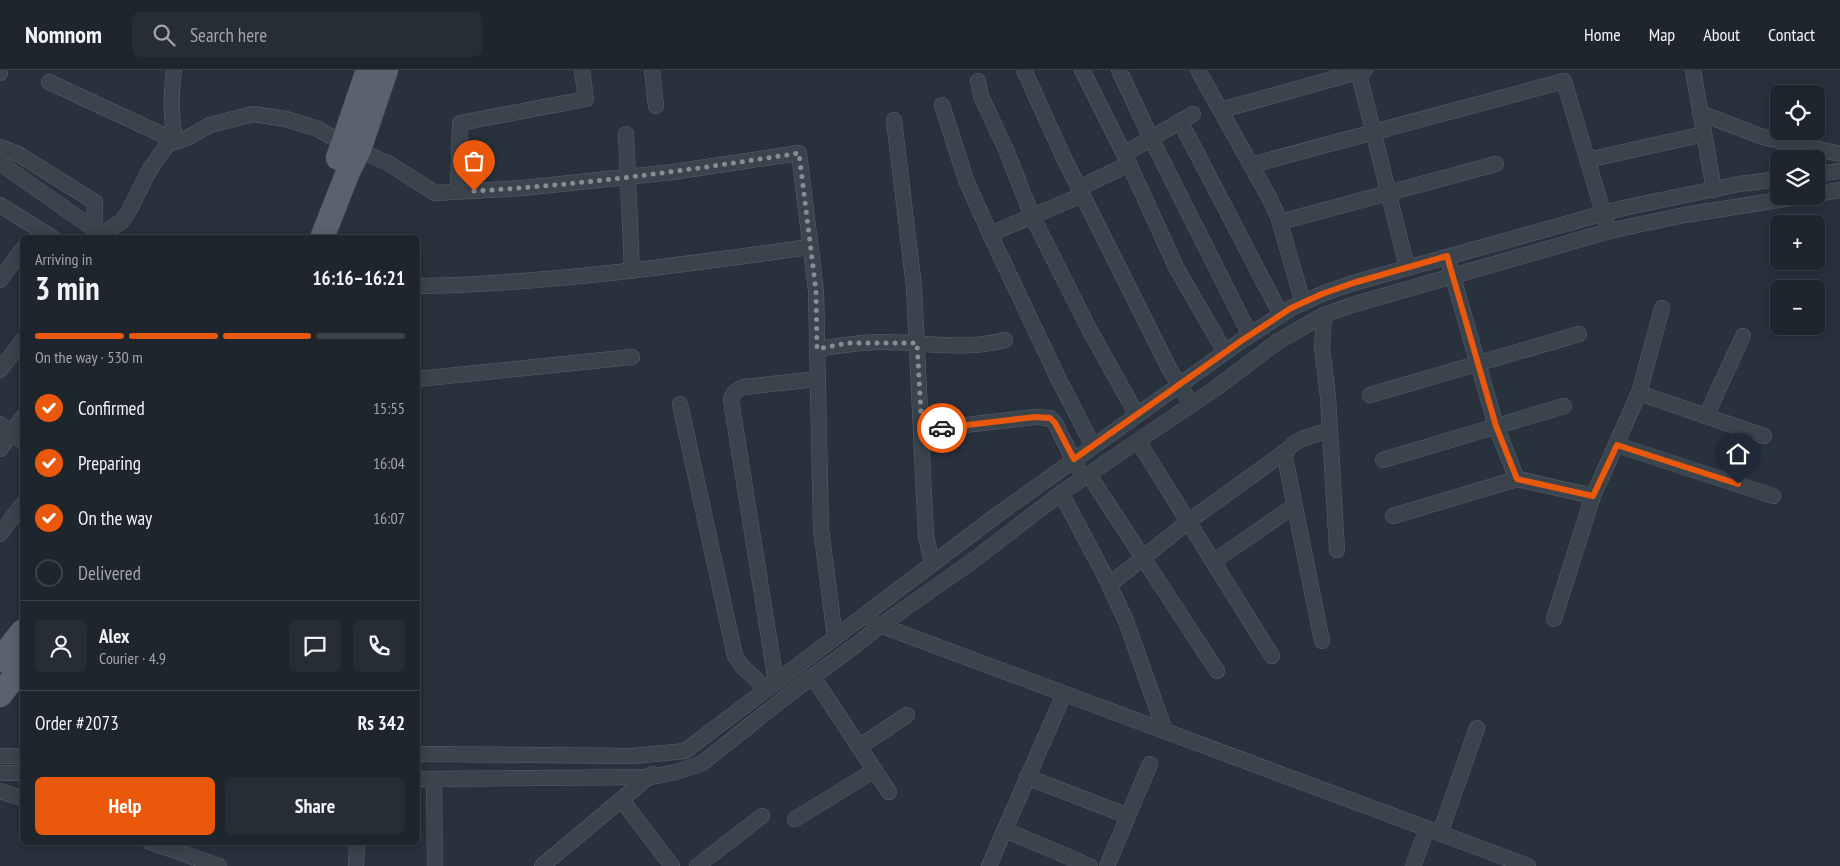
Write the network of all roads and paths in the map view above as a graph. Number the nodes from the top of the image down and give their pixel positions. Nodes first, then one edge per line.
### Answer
1 (174, 70) edge
2 (368, 70) edge
3 (386, 70) edge
4 (582, 70) edge
5 (652, 70) edge
6 (1024, 70) edge
7 (1082, 70) edge
8 (1119, 70) edge
9 (1198, 70) edge
10 (1693, 70) edge
11 (1360, 71) edge
12 (978, 81) dead end
13 (49, 82) dead end
14 (942, 105) dead end
15 (656, 106) dead end
16 (1221, 110) junction
17 (1700, 113) junction
18 (894, 120) dead end
19 (1373, 131) junction
20 (626, 134) dead end
21 (1704, 134) junction
22 (1152, 138) junction
23 (176, 142) junction
24 (0, 147) edge
25 (352, 147) junction
26 (1840, 154) edge
27 (1126, 159) junction
28 (1587, 160) junction
29 (0, 163) edge
30 (1496, 164) dead end
31 (1251, 165) junction
32 (1840, 170) edge
33 (1825, 172) edge
34 (628, 177) junction
35 (1770, 181) edge
36 (1714, 190) junction
37 (1840, 190) edge
38 (1081, 191) junction
39 (458, 192) junction
40 (1825, 192) edge
41 (1389, 194) junction
42 (1770, 201) edge
43 (0, 205) edge
44 (1603, 214) junction
45 (1032, 216) junction
46 (1280, 222) junction
47 (1609, 231) junction
48 (35, 233) edge
49 (990, 234) junction
50 (95, 235) edge
51 (306, 235) edge
52 (323, 235) edge
53 (810, 247) junction
54 (20, 253) edge
55 (1447, 256) junction
56 (1407, 267) junction
57 (632, 272) junction
58 (1452, 275) junction
59 (0, 280) edge
60 (420, 286) edge
61 (1303, 302) junction
62 (1662, 308) dead end
63 (1281, 314) junction
64 (1324, 315) junction
65 (1579, 334) dead end
66 (1250, 335) junction
67 (1743, 336) dead end
68 (1005, 340) dead end
69 (917, 343) junction
70 (20, 344) edge
71 (817, 349) junction
72 (1225, 352) junction
73 (632, 357) dead end
74 (1478, 363) junction
75 (0, 370) edge
76 (420, 379) edge
77 (817, 380) junction
78 (1180, 384) junction
79 (1639, 393) junction
80 (1370, 395) dead end
81 (680, 404) dead end
82 (1192, 405) junction
83 (1564, 406) dead end
84 (1137, 415) junction
85 (1706, 416) junction
86 (20, 421) edge
87 (1496, 426) junction
88 (922, 430) junction
89 (1330, 430) junction
90 (11, 433) edge
91 (1764, 436) dead end
92 (1138, 441) junction
93 (1617, 445) junction
94 (1093, 446) junction
95 (0, 449) edge
96 (1286, 451) junction
97 (1074, 459) junction
98 (1382, 460) dead end
99 (1086, 477) junction
100 (1517, 479) junction
101 (1062, 493) junction
102 (1593, 496) junction
103 (1773, 496) dead end
104 (1294, 506) junction
105 (20, 508) edge
106 (1393, 516) dead end
107 (1189, 521) junction
108 (0, 534) edge
109 (1337, 550) dead end
110 (1143, 558) junction
111 (1214, 561) junction
112 (932, 564) junction
113 (1110, 585) junction
114 (861, 618) junction
115 (1554, 619) dead end
116 (880, 626) junction
117 (20, 635) edge
118 (835, 637) junction
119 (1322, 641) dead end
120 (1272, 656) dead end
121 (0, 660) edge
122 (20, 670) edge
123 (1216, 671) dead end
124 (813, 677) junction
125 (771, 685) junction
126 (1064, 694) junction
127 (0, 695) edge
128 (907, 715) dead end
129 (1477, 728) dead end
130 (1165, 731) junction
131 (859, 747) junction
132 (420, 754) edge
133 (659, 754) junction
134 (0, 756) edge
135 (20, 756) edge
136 (1150, 764) dead end
137 (875, 770) junction
138 (0, 773) edge
139 (20, 773) edge
140 (1027, 776) junction
141 (651, 777) junction
142 (420, 779) edge
143 (434, 779) junction
144 (0, 791) edge
145 (890, 792) dead end
146 (20, 797) edge
147 (621, 799) junction
148 (762, 816) dead end
149 (1128, 816) junction
150 (795, 819) dead end
151 (1005, 830) junction
152 (1434, 831) junction
153 (158, 845) edge
154 (357, 846) dead end
155 (218, 866) edge
156 (356, 866) edge
157 (435, 866) edge
158 (542, 866) edge
159 (672, 866) edge
160 (697, 866) edge
161 (989, 866) edge
162 (1090, 866) edge
163 (1108, 866) edge
164 (1413, 866) edge
165 (1528, 866) edge

1 - 23 street
2 - 25 main road
3 - 25 main road
4 - 39 street
5 - 15 street
6 - 38 street
7 - 27 street
8 - 22 street
9 - 16 street
10 - 17 street
11 - 16 street
11 - 19 street
12 - 45 street
13 - 23 street
14 - 49 street
16 - 31 street
17 - 21 street
17 - 26 street
18 - 69 street
19 - 28 street
19 - 31 street
19 - 41 street
20 - 34 street
21 - 28 street
21 - 36 street
22 - 27 street
22 - 63 street
22 - 66 street
23 - 25 street
23 - 50 street
24 - 50 street
25 - 39 street
25 - 51 main road
25 - 52 main road
27 - 38 street
27 - 72 street
28 - 44 street
29 - 50 street
30 - 41 street
31 - 46 street
32 - 33 street
34 - 39 street
34 - 53 street
34 - 57 street
35 - 36 street
36 - 44 street
37 - 40 street
38 - 45 street
38 - 78 street
41 - 46 street
41 - 56 street
42 - 47 street
43 - 48 street
44 - 47 street
44 - 55 street
45 - 49 street
45 - 84 street
46 - 61 street
47 - 58 street
49 - 94 street
53 - 57 street
53 - 71 street
54 - 59 street
55 - 56 street
55 - 58 street
56 - 61 street
57 - 60 street
58 - 64 street
58 - 74 street
61 - 63 street
62 - 79 street
63 - 66 street
64 - 82 street
64 - 89 street
65 - 74 street
66 - 72 street
67 - 85 street
68 - 69 street
69 - 71 street
69 - 88 street
70 - 75 street
71 - 77 street
72 - 78 street
73 - 76 street
74 - 80 street
74 - 87 street
77 - 118 street
77 - 125 street
78 - 82 street
78 - 84 street
79 - 85 street
79 - 93 street
81 - 125 street
82 - 92 street
83 - 87 street
84 - 94 street
85 - 91 street
86 - 90 street
87 - 98 street
87 - 100 street
88 - 97 street
88 - 112 street
89 - 96 street
89 - 109 street
90 - 95 street
92 - 99 street
92 - 107 street
93 - 102 street
93 - 103 street
94 - 97 street
96 - 104 street
96 - 107 street
97 - 99 street
97 - 112 street
99 - 101 street
99 - 110 street
100 - 102 street
100 - 106 street
101 - 113 street
101 - 116 street
102 - 115 street
104 - 111 street
104 - 119 street
105 - 108 street
107 - 110 street
107 - 111 street
110 - 113 street
110 - 123 street
111 - 120 street
112 - 114 street
113 - 130 street
114 - 116 street
114 - 118 street
116 - 124 street
116 - 126 street
117 - 121 main road
118 - 125 street
122 - 127 main road
124 - 131 street
124 - 141 street
125 - 133 street
126 - 130 street
126 - 140 street
128 - 131 street
129 - 152 street
130 - 152 street
131 - 137 street
132 - 133 street
133 - 141 street
134 - 135 street
136 - 149 street
137 - 145 street
137 - 150 street
138 - 139 street
140 - 149 street
140 - 151 street
141 - 143 street
141 - 147 street
142 - 143 street
143 - 157 street
144 - 146 street
147 - 158 street
147 - 159 street
148 - 160 street
149 - 163 street
151 - 161 street
151 - 162 street
152 - 164 street
152 - 165 street
153 - 155 street
154 - 156 street

